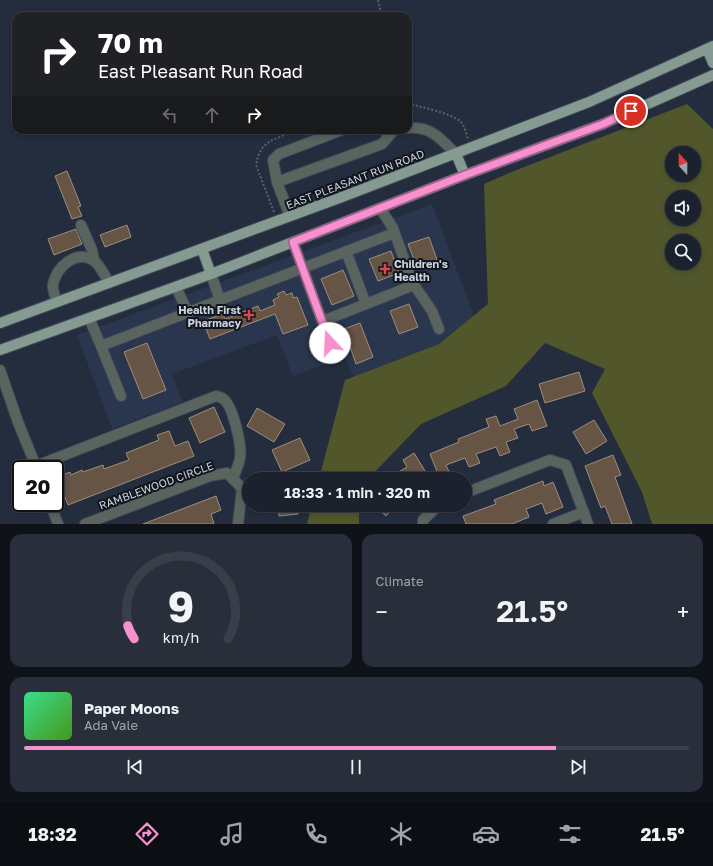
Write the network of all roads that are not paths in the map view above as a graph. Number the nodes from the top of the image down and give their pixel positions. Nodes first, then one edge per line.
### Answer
1 (710, 48) edge
2 (713, 63) edge
3 (713, 75) edge
4 (412, 129) edge
5 (332, 134) edge
6 (391, 134) edge
7 (456, 154) junction
8 (465, 175) junction
9 (277, 182) junction
10 (380, 208) junction
11 (290, 216) junction
12 (81, 225) dead end
13 (394, 233) junction
14 (293, 242) junction
15 (202, 249) junction
16 (346, 251) junction
17 (94, 260) junction
18 (303, 268) junction
19 (211, 274) junction
20 (109, 283) junction
21 (414, 285) junction
22 (176, 287) junction
23 (220, 300) junction
24 (57, 302) junction
25 (366, 304) junction
26 (188, 313) junction
27 (89, 318) junction
28 (322, 321) junction
29 (0, 323) edge
30 (439, 329) dead end
31 (330, 343) dead end
32 (101, 346) junction
33 (0, 350) edge
34 (0, 370) edge
35 (121, 396) dead end
36 (33, 460) edge
37 (54, 460) edge
38 (233, 479) junction
39 (472, 490) edge
40 (53, 512) edge
41 (432, 512) edge
42 (584, 512) junction
43 (58, 524) edge
44 (85, 524) edge
45 (238, 524) edge
46 (423, 524) edge
47 (554, 524) edge
48 (588, 524) edge

1 - 2 main road
1 - 7 main road, EAST PLEASANT RUN ROAD
3 - 8 main road
4 - 7 street
5 - 9 street
6 - 9 street
7 - 8 main road
7 - 11 main road, EAST PLEASANT RUN ROAD
8 - 10 main road
9 - 11 street
10 - 13 street
10 - 14 main road
11 - 15 main road, EAST PLEASANT RUN ROAD
12 - 17 street
13 - 16 street
13 - 21 street
14 - 18 street
14 - 19 main road
15 - 19 main road
15 - 20 main road, EAST PLEASANT RUN ROAD
16 - 18 street
16 - 25 street
17 - 20 street
17 - 24 street
18 - 23 street
18 - 28 street
19 - 22 main road
19 - 23 street
20 - 24 main road, EAST PLEASANT RUN ROAD
21 - 25 street
21 - 30 street
22 - 26 street
22 - 27 main road
23 - 26 street
24 - 29 main road, EAST PLEASANT RUN ROAD
25 - 28 street
26 - 32 street
27 - 32 street
27 - 33 main road
28 - 31 street
32 - 35 street
34 - 36 street
37 - 38 street
38 - 44 street, RAMBLEWOOD CIRCLE
38 - 45 street
39 - 42 street
40 - 43 street
41 - 46 street
42 - 47 street
42 - 48 street

